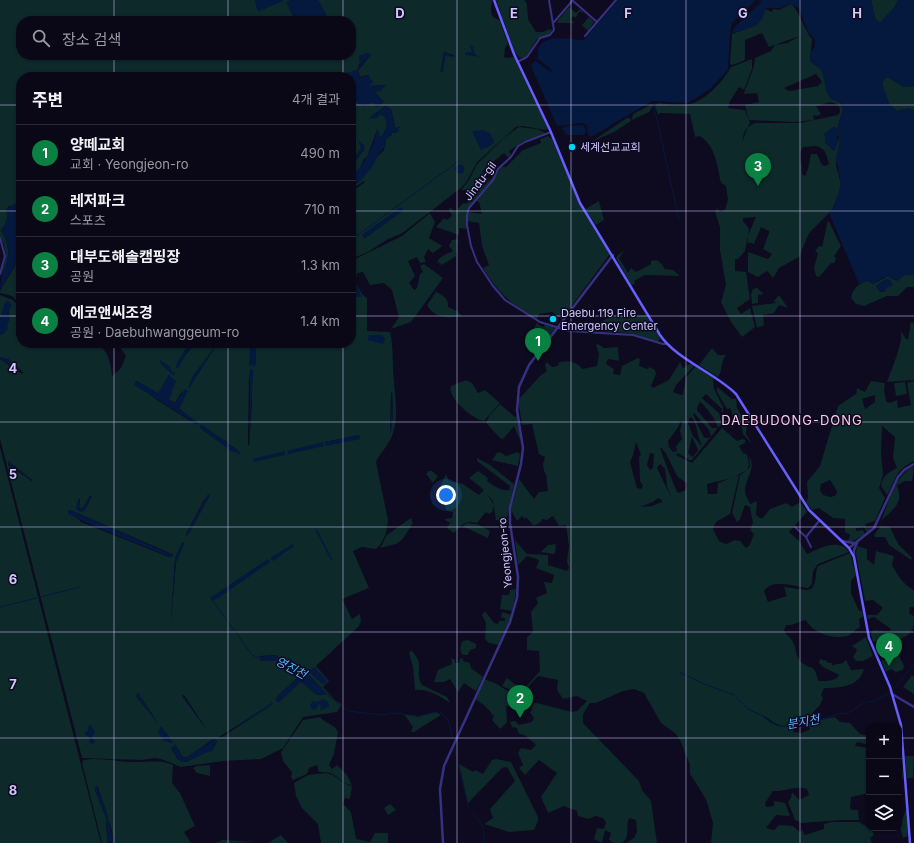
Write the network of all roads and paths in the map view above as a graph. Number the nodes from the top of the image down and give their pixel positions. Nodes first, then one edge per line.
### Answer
1 (494, 0) edge
2 (549, 0) edge
3 (573, 0) edge
4 (616, 0) edge
5 (554, 22) junction
6 (598, 22) junction
7 (586, 36) dead end
8 (517, 62) junction
9 (551, 132) junction
10 (0, 238) edge
11 (613, 255) junction
12 (0, 274) edge
13 (557, 328) junction
14 (667, 344) junction
15 (914, 464) edge
16 (819, 521) junction
17 (795, 527) dead end
18 (806, 537) junction
19 (841, 541) junction
20 (859, 541) junction
21 (811, 547) dead end
22 (848, 548) junction
23 (854, 557) junction
24 (892, 694) junction
25 (914, 707) edge
26 (442, 843) edge
27 (910, 843) edge

1 - 8 main road
2 - 5 street
3 - 5 street
3 - 6 street
4 - 6 street
5 - 8 street
6 - 7 street
8 - 9 main road
9 - 11 main road
9 - 13 street, Jindu-gil
10 - 12 street
11 - 13 street, Yeongjeon-ro
11 - 14 main road
13 - 14 street, Jindu-gil
13 - 26 street, Yeongjeon-ro
14 - 16 main road
15 - 20 street
16 - 18 street
16 - 19 main road
17 - 18 street
18 - 21 street
19 - 20 street
19 - 22 main road
20 - 22 street
20 - 23 street
22 - 23 main road
23 - 24 main road
24 - 25 street
24 - 27 main road

